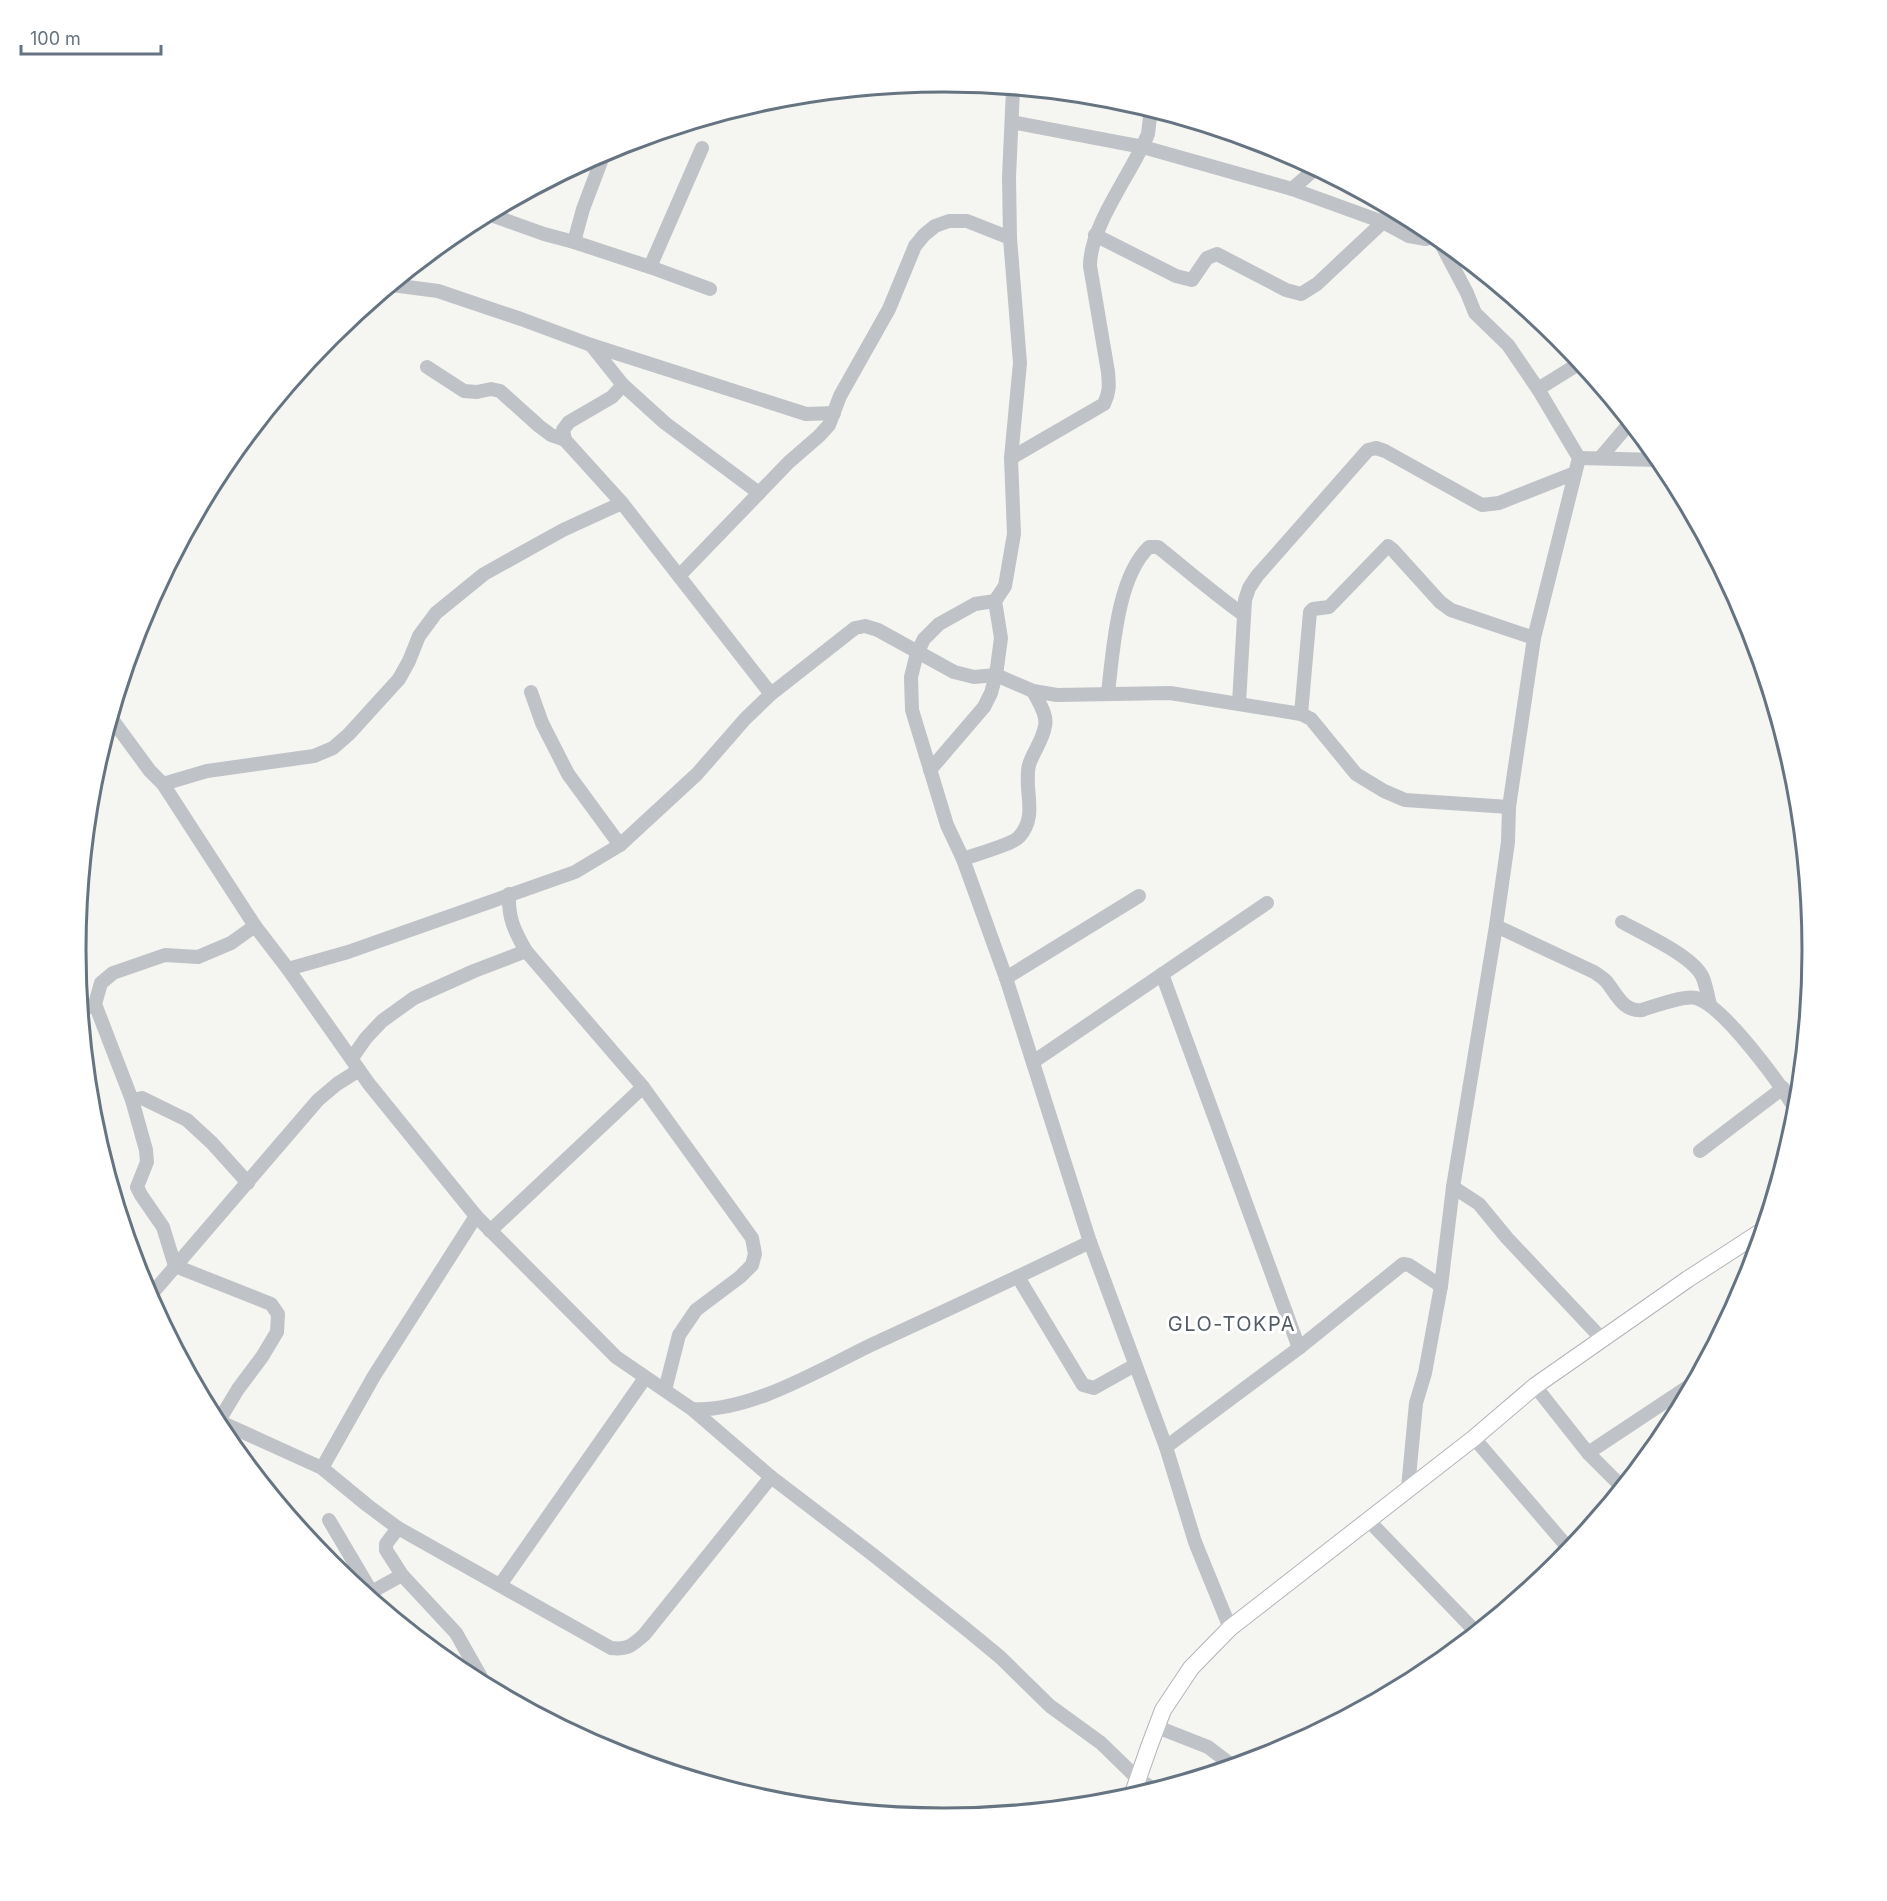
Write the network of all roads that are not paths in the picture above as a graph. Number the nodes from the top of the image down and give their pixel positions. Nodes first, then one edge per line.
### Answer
1 (1013, 95) edge
2 (1150, 118) edge
3 (1011, 122) junction
4 (1143, 147) junction
5 (702, 148) dead end
6 (600, 165) edge
7 (1309, 175) edge
8 (1292, 189) junction
9 (501, 216) edge
10 (1387, 216) edge
11 (1383, 222) junction
12 (1095, 235) junction
13 (1010, 238) junction
14 (1423, 239) edge
15 (574, 242) junction
16 (1448, 257) edge
17 (650, 267) junction
18 (401, 286) edge
19 (710, 289) dead end
20 (591, 345) junction
21 (427, 367) dead end
22 (1572, 368) edge
23 (623, 385) junction
24 (1538, 389) junction
25 (834, 413) junction
26 (806, 414) junction
27 (1625, 429) edge
28 (819, 436) junction
29 (565, 440) junction
30 (1011, 458) junction
31 (1579, 458) junction
32 (1600, 458) junction
33 (1647, 460) edge
34 (1575, 473) junction
35 (759, 493) junction
36 (622, 503) junction
37 (679, 576) junction
38 (995, 601) junction
39 (1244, 615) junction
40 (1534, 638) junction
41 (917, 653) junction
42 (996, 675) junction
43 (1033, 691) junction
44 (531, 692) dead end
45 (1108, 693) junction
46 (771, 694) junction
47 (1239, 703) junction
48 (1301, 714) junction
49 (116, 725) edge
50 (930, 770) junction
51 (163, 784) junction
52 (1509, 807) junction
53 (620, 845) junction
54 (963, 859) junction
55 (510, 894) junction
56 (1139, 896) dead end
57 (1267, 903) dead end
58 (1623, 922) dead end
59 (255, 926) junction
60 (1496, 926) junction
61 (525, 951) junction
62 (288, 969) junction
63 (1162, 974) junction
64 (1006, 978) junction
65 (95, 1004) junction
66 (1710, 1005) junction
67 (87, 1008) edge
68 (1033, 1062) junction
69 (356, 1064) junction
70 (644, 1087) junction
71 (1783, 1088) junction
72 (1788, 1097) edge
73 (132, 1100) junction
74 (1700, 1151) dead end
75 (248, 1183) junction
76 (1453, 1187) junction
77 (476, 1216) junction
78 (490, 1231) junction
79 (1752, 1238) edge
80 (1090, 1242) junction
81 (175, 1266) junction
82 (1018, 1277) junction
83 (1441, 1286) junction
84 (156, 1289) edge
85 (1602, 1340) junction
86 (1299, 1348) junction
87 (1135, 1365) junction
88 (645, 1378) junction
89 (1535, 1386) junction
90 (665, 1390) junction
91 (1671, 1406) edge
92 (692, 1409) junction
93 (222, 1414) edge
94 (231, 1429) edge
95 (1474, 1438) junction
96 (1166, 1447) junction
97 (1588, 1454) junction
98 (322, 1468) junction
99 (771, 1477) junction
100 (1617, 1482) edge
101 (1408, 1488) junction
102 (329, 1520) dead end
103 (1369, 1521) junction
104 (398, 1528) junction
105 (1564, 1543) edge
106 (402, 1575) junction
107 (363, 1581) edge
108 (500, 1585) junction
109 (373, 1591) edge
110 (1471, 1627) edge
111 (1230, 1628) junction
112 (477, 1671) edge
113 (1157, 1727) junction
114 (1226, 1760) edge
115 (1138, 1779) junction
116 (1145, 1784) edge
117 (1136, 1786) edge

1 - 3 street
2 - 4 street
3 - 4 street
3 - 13 street
4 - 8 street
4 - 12 street
5 - 17 street
6 - 15 street
7 - 8 street
8 - 11 street
9 - 15 street
10 - 11 street
11 - 12 street
11 - 14 street
12 - 30 street
13 - 25 street
13 - 30 street
15 - 17 street
16 - 24 street
17 - 19 street
18 - 20 street
20 - 23 street
20 - 26 street
21 - 29 street
22 - 24 street
23 - 29 street
23 - 35 street
24 - 31 street
25 - 26 street
25 - 28 street
26 - 28 street
27 - 32 street
28 - 35 street
29 - 36 street
30 - 38 street
31 - 32 street
31 - 34 street
32 - 33 street
34 - 39 street
34 - 40 street
35 - 37 street
36 - 37 street
36 - 51 street
37 - 46 street
38 - 41 street
38 - 42 street
39 - 45 street
39 - 47 street
40 - 48 street
40 - 52 street
41 - 42 street
41 - 46 street
41 - 50 street
42 - 43 street
42 - 50 street
43 - 45 street
43 - 54 street
44 - 53 street
45 - 47 street
46 - 53 street
47 - 48 street
48 - 52 street
49 - 51 street
50 - 54 street
51 - 59 street
52 - 60 street
53 - 55 street
54 - 64 street
55 - 61 street
55 - 62 street
56 - 64 street
57 - 63 street
58 - 66 street
59 - 62 street
59 - 65 street
60 - 66 street
60 - 76 street
61 - 69 street
61 - 70 street
62 - 69 street
63 - 68 street
63 - 86 street
64 - 68 street
65 - 67 street
65 - 73 street
66 - 71 street
68 - 80 street
69 - 75 street
69 - 77 street
70 - 78 street
70 - 90 street
71 - 72 street
71 - 74 street
73 - 75 street
73 - 81 street
75 - 81 street
76 - 83 street
76 - 85 street
77 - 78 street
77 - 98 street
78 - 88 street
79 - 85 main road
80 - 82 street
80 - 87 street
81 - 84 street
81 - 93 street
82 - 87 street
82 - 92 street
83 - 86 street
83 - 101 street
85 - 89 main road
86 - 96 street
87 - 96 street
88 - 90 street
88 - 108 street
89 - 95 main road
89 - 97 street
90 - 92 street
91 - 97 street
92 - 99 street
94 - 98 street
95 - 101 main road
95 - 105 street
96 - 111 street
97 - 100 street
98 - 104 street
99 - 108 street
99 - 115 street
101 - 103 main road
102 - 107 street
103 - 110 street
103 - 111 main road
104 - 106 street
104 - 108 street
106 - 109 street
106 - 112 street
111 - 113 main road
113 - 114 street
113 - 115 main road
115 - 116 street
115 - 117 main road

